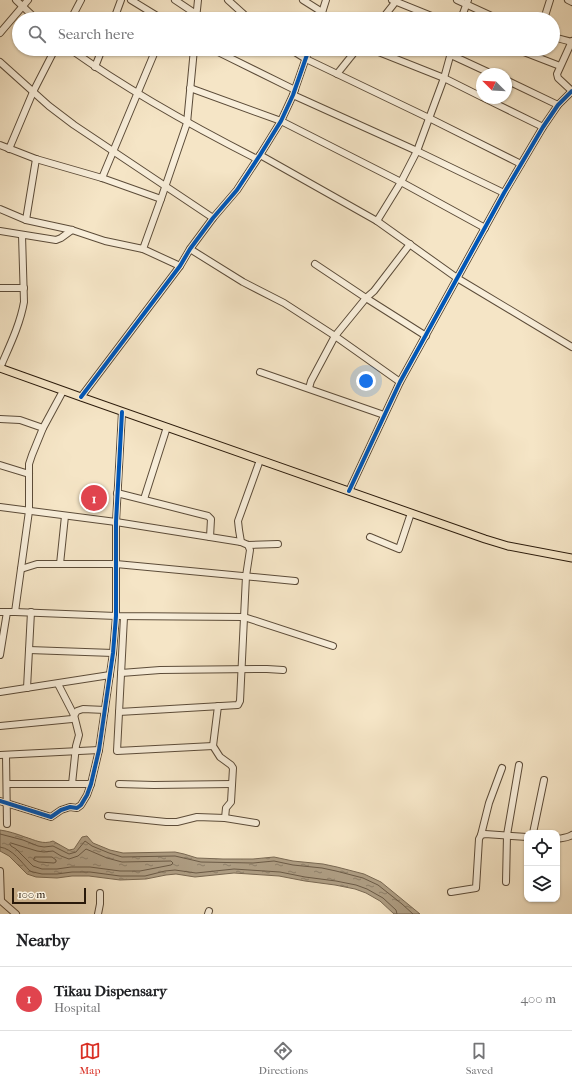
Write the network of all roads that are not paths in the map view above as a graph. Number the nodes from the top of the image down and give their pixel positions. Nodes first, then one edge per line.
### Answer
1 (16, 0) edge
2 (28, 0) edge
3 (81, 0) edge
4 (121, 0) edge
5 (131, 0) edge
6 (175, 0) edge
7 (198, 0) edge
8 (228, 0) edge
9 (303, 0) edge
10 (326, 0) edge
11 (456, 0) edge
12 (550, 0) edge
13 (568, 0) edge
14 (395, 1) edge
15 (467, 2) edge
16 (572, 2) edge
17 (23, 6) junction
18 (18, 12) edge
19 (29, 12) edge
20 (74, 12) edge
21 (117, 12) edge
22 (151, 12) edge
23 (190, 12) edge
24 (197, 12) edge
25 (242, 12) edge
26 (317, 12) edge
27 (323, 12) edge
28 (387, 12) edge
29 (422, 12) edge
30 (463, 12) edge
31 (485, 12) edge
32 (546, 12) edge
33 (12, 18) edge
34 (0, 32) edge
35 (560, 39) edge
36 (572, 42) edge
37 (51, 56) edge
38 (80, 56) edge
39 (99, 56) edge
40 (153, 56) edge
41 (193, 56) edge
42 (225, 56) edge
43 (301, 56) edge
44 (307, 56) edge
45 (351, 56) edge
46 (389, 56) edge
47 (450, 56) edge
48 (458, 56) edge
49 (534, 56) edge
50 (306, 59) junction
51 (0, 62) edge
52 (560, 66) junction
53 (95, 67) junction
54 (481, 68) edge
55 (337, 74) junction
56 (444, 78) junction
57 (512, 83) edge
58 (190, 88) junction
59 (572, 91) edge
60 (33, 92) junction
61 (294, 93) junction
62 (138, 94) junction
63 (476, 94) edge
64 (497, 104) edge
65 (558, 105) junction
66 (429, 118) junction
67 (281, 121) junction
68 (187, 123) junction
69 (543, 127) junction
70 (0, 146) edge
71 (8, 149) junction
72 (416, 151) junction
73 (114, 152) junction
74 (259, 157) junction
75 (36, 159) junction
76 (521, 164) junction
77 (102, 178) junction
78 (401, 182) junction
79 (165, 186) junction
80 (504, 193) junction
81 (161, 199) junction
82 (0, 209) edge
83 (214, 218) junction
84 (26, 220) junction
85 (377, 221) junction
86 (485, 228) junction
87 (72, 230) junction
88 (0, 231) edge
89 (22, 235) junction
90 (410, 244) junction
91 (142, 249) junction
92 (190, 249) junction
93 (315, 264) dead end
94 (180, 266) junction
95 (457, 278) junction
96 (0, 288) edge
97 (24, 288) junction
98 (366, 298) junction
99 (335, 336) junction
100 (426, 336) junction
101 (572, 347) edge
102 (0, 368) edge
103 (260, 372) dead end
104 (400, 382) junction
105 (309, 388) junction
106 (62, 391) junction
107 (81, 398) junction
108 (122, 412) junction
109 (384, 415) junction
110 (0, 419) edge
111 (167, 427) junction
112 (43, 428) junction
113 (260, 460) junction
114 (0, 465) edge
115 (29, 474) junction
116 (349, 491) junction
117 (117, 493) junction
118 (144, 499) junction
119 (0, 507) edge
120 (29, 511) junction
121 (411, 513) junction
122 (65, 516) junction
123 (116, 522) junction
124 (210, 537) junction
125 (370, 537) dead end
126 (242, 542) junction
127 (278, 544) dead end
128 (248, 545) junction
129 (572, 558) edge
130 (60, 564) junction
131 (116, 564) junction
132 (21, 569) junction
133 (246, 576) junction
134 (295, 581) dead end
135 (3, 612) edge
136 (14, 612) junction
137 (31, 612) junction
138 (116, 616) junction
139 (124, 616) junction
140 (244, 617) junction
141 (332, 646) dead end
142 (29, 650) junction
143 (113, 653) junction
144 (0, 655) edge
145 (241, 669) junction
146 (283, 670) dead end
147 (121, 673) junction
148 (110, 675) junction
149 (58, 684) junction
150 (27, 688) junction
151 (0, 692) edge
152 (218, 706) junction
153 (105, 710) junction
154 (119, 712) junction
155 (74, 715) junction
156 (0, 726) edge
157 (213, 746) junction
158 (99, 750) junction
159 (76, 751) junction
160 (3, 755) edge
161 (519, 766) dead end
162 (502, 768) dead end
163 (544, 780) dead end
164 (7, 784) junction
165 (72, 784) junction
166 (91, 784) junction
167 (119, 784) dead end
168 (232, 784) junction
169 (0, 801) edge
170 (7, 804) junction
171 (108, 816) dead end
172 (225, 818) junction
173 (256, 823) dead end
174 (7, 824) dead end
175 (535, 830) edge
176 (481, 835) junction
177 (507, 835) junction
178 (572, 835) edge
179 (524, 837) edge
180 (560, 838) edge
181 (0, 871) edge
182 (506, 882) dead end
183 (451, 892) dead end
184 (100, 893) dead end
185 (1, 901) edge
186 (16, 914) edge
187 (98, 914) edge

1 - 17 street
2 - 17 street
3 - 20 street
4 - 21 street
5 - 22 street
6 - 23 street
7 - 24 street
8 - 25 street
9 - 26 street
10 - 27 street
11 - 15 street
12 - 32 street
13 - 16 street
14 - 28 street
14 - 29 street
15 - 30 street
15 - 31 street
17 - 18 street
17 - 19 street
33 - 34 street
35 - 36 street
36 - 52 street
37 - 60 street
38 - 53 street
39 - 53 street
40 - 62 street
41 - 58 street
42 - 61 street
43 - 50 street
44 - 50 street
45 - 55 street
46 - 56 street
47 - 56 street
48 - 54 street
49 - 52 street
50 - 55 street
50 - 61 street
51 - 60 street
52 - 59 street
53 - 62 street
55 - 66 street
56 - 63 street
56 - 66 street
57 - 65 street
58 - 67 street
58 - 68 street
59 - 65 street
60 - 71 street
60 - 73 street
61 - 67 street
61 - 72 street
62 - 68 street
62 - 73 street
64 - 69 street
65 - 69 street
66 - 72 street
66 - 76 street
67 - 74 street
67 - 78 street
68 - 74 street
68 - 79 street
69 - 76 street
70 - 71 street
71 - 75 street
72 - 78 street
72 - 80 street
73 - 77 street
73 - 79 street
74 - 83 street
74 - 85 street
75 - 77 street
75 - 84 street
76 - 80 street
77 - 81 street
78 - 85 street
78 - 86 street
79 - 81 street
79 - 83 street
80 - 86 street
81 - 91 street
82 - 84 street
83 - 92 street
84 - 87 street
85 - 90 street
86 - 95 street
87 - 89 street
87 - 91 street
88 - 89 street
89 - 97 street
90 - 95 street
90 - 98 street
91 - 94 street
92 - 94 street
92 - 99 street
93 - 98 street
94 - 107 street
95 - 100 street
95 - 101 street
96 - 97 street
97 - 102 street
98 - 99 street
98 - 100 street
99 - 104 street
99 - 105 street
100 - 104 street
102 - 106 main road
103 - 105 street
104 - 109 street
105 - 109 street
106 - 107 main road
106 - 112 street
107 - 108 main road
108 - 111 main road
108 - 117 street
109 - 116 street
110 - 112 street
111 - 113 main road
111 - 118 street
112 - 115 street
113 - 116 main road
113 - 126 street
114 - 115 street
115 - 120 street
116 - 121 main road
117 - 118 street
117 - 123 street
118 - 124 street
119 - 120 street
120 - 122 street
120 - 132 street
121 - 125 street
121 - 129 main road
122 - 123 street
122 - 130 street
123 - 124 street
123 - 131 street
124 - 126 street
126 - 128 street
127 - 128 street
128 - 133 street
130 - 131 street
130 - 132 street
131 - 133 street
131 - 138 street
132 - 136 street
133 - 134 street
133 - 140 street
135 - 136 street
135 - 144 street
136 - 137 street
137 - 138 street
137 - 142 street
138 - 139 street
138 - 143 street
139 - 140 street
139 - 147 street
140 - 141 street
140 - 145 street
142 - 143 street
142 - 150 street
143 - 148 street
145 - 146 street
145 - 147 street
145 - 152 street
147 - 154 street
148 - 149 street
148 - 153 street
149 - 150 street
149 - 155 street
150 - 151 street
152 - 154 street
152 - 157 street
153 - 155 street
153 - 158 street
154 - 157 street
155 - 156 street
155 - 159 street
157 - 168 street
158 - 159 street
158 - 166 street
159 - 160 street
159 - 165 street
160 - 164 street
161 - 177 street
162 - 176 street
163 - 175 street
164 - 165 street
164 - 170 street
165 - 166 street
166 - 170 street
167 - 168 street
168 - 172 street
169 - 170 street
170 - 174 street
171 - 172 street
172 - 173 street
176 - 177 street
176 - 183 street
177 - 179 street
177 - 182 street
178 - 180 street
181 - 185 street
184 - 187 street
185 - 186 street

